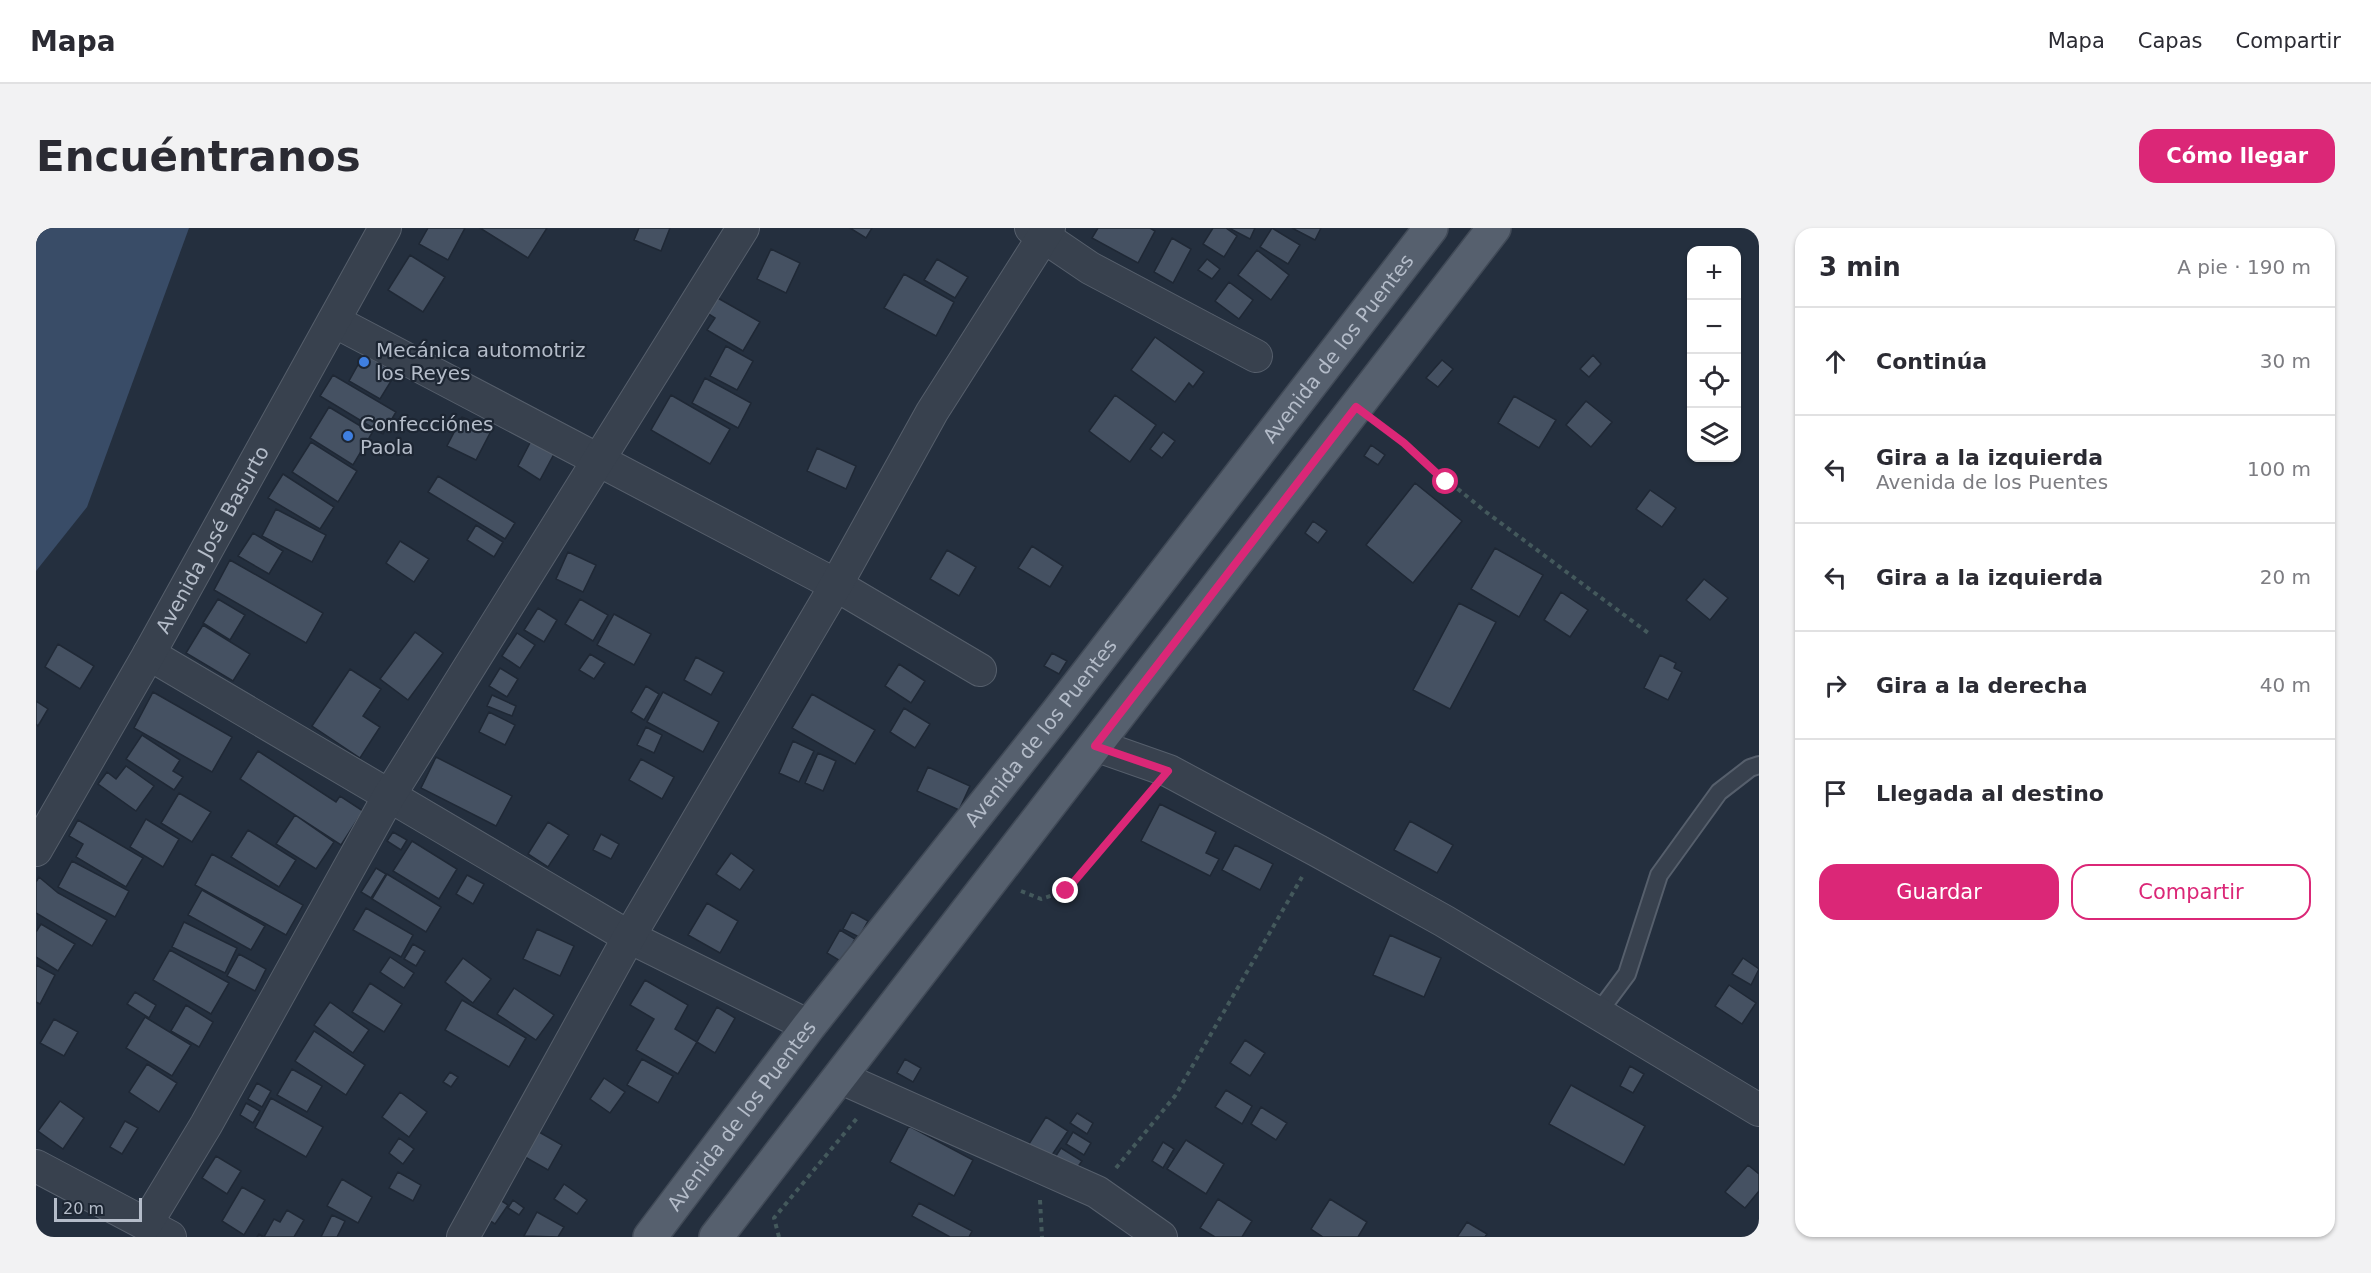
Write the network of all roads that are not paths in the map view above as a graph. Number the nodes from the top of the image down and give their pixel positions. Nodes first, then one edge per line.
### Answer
1 (386, 228) edge
2 (742, 228) edge
3 (1431, 228) edge
4 (1494, 228) edge
5 (1041, 231) edge
6 (334, 321) junction
7 (1256, 356) dead end
8 (599, 459) junction
9 (836, 585) junction
10 (149, 654) junction
11 (980, 670) dead end
12 (1095, 746) junction
13 (1759, 765) edge
14 (389, 796) junction
15 (36, 850) edge
16 (629, 937) junction
17 (1598, 1013) junction
18 (809, 1026) junction
19 (839, 1077) junction
20 (1759, 1110) edge
21 (36, 1166) edge
22 (158, 1231) edge
23 (463, 1237) edge
24 (650, 1237) edge
25 (716, 1237) edge
26 (1161, 1237) edge

1 - 6 street, Avenida José Basurto
2 - 8 street
3 - 18 main road, Avenida de los Puentes
4 - 12 main road
5 - 7 street
5 - 9 street
6 - 8 street
6 - 10 street, Avenida José Basurto
8 - 9 street
8 - 14 street
9 - 11 street
9 - 16 street
10 - 14 street
10 - 15 street, Avenida José Basurto
12 - 17 street
12 - 19 main road
13 - 17 lane
14 - 16 street
14 - 22 street
16 - 18 street
16 - 23 street
17 - 20 street
18 - 24 main road, Avenida de los Puentes
19 - 25 main road
19 - 26 street
21 - 22 street

